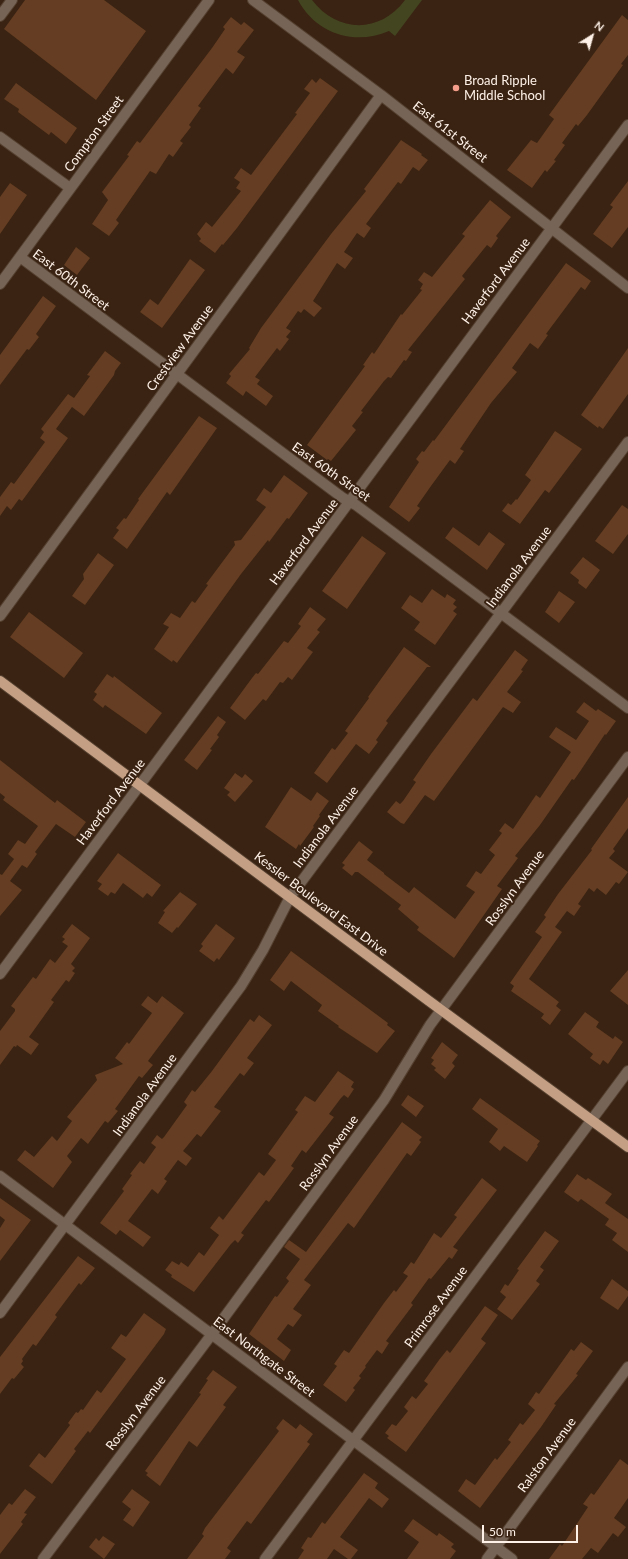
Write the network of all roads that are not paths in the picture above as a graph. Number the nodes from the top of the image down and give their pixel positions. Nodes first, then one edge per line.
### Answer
1 (12, 0) edge
2 (209, 0) edge
3 (253, 0) edge
4 (0, 16) edge
5 (382, 95) junction
6 (628, 125) edge
7 (0, 137) edge
8 (70, 188) junction
9 (552, 228) junction
10 (20, 257) junction
11 (0, 284) edge
12 (628, 288) edge
13 (178, 374) junction
14 (628, 442) edge
15 (350, 501) junction
16 (500, 613) junction
17 (0, 616) edge
18 (0, 680) edge
19 (628, 708) edge
20 (628, 757) edge
21 (140, 785) junction
22 (290, 897) junction
23 (0, 974) edge
24 (442, 1009) junction
25 (628, 1071) edge
26 (591, 1120) junction
27 (628, 1147) edge
28 (0, 1176) edge
29 (65, 1225) junction
30 (0, 1313) edge
31 (212, 1334) junction
32 (628, 1367) edge
33 (352, 1441) junction
34 (496, 1546) junction
35 (43, 1559) edge
36 (265, 1559) edge
37 (487, 1559) edge
38 (512, 1559) edge

1 - 4 street
2 - 8 street, Compton Street
3 - 5 street, East 61st Street
5 - 9 street, East 61st Street
5 - 13 street, Crestview Avenue
6 - 9 street, Haverford Avenue
7 - 8 street
8 - 10 street, Compton Street
9 - 12 street, East 61st Street
9 - 15 street, Haverford Avenue
10 - 11 street, Compton Street
10 - 13 street, East 60th Street
13 - 15 street, East 60th Street
13 - 17 street, Crestview Avenue
14 - 16 street, Indianola Avenue
15 - 16 street, East 60th Street
15 - 21 street, Haverford Avenue
16 - 19 street, East 60th Street
16 - 22 street, Indianola Avenue
18 - 21 main road, Kessler Boulevard East Drive
20 - 24 street, Rosslyn Avenue
21 - 22 main road, Kessler Boulevard East Drive
21 - 23 street, Haverford Avenue
22 - 24 main road, Kessler Boulevard East Drive
22 - 29 street, Indianola Avenue
24 - 26 main road, Kessler Boulevard East Drive
24 - 31 street, Rosslyn Avenue
25 - 26 street, Primrose Avenue
26 - 27 main road, Kessler Boulevard East Drive
26 - 33 street, Primrose Avenue
28 - 29 street, East Northgate Street
29 - 30 street, Indianola Avenue
29 - 31 street, East Northgate Street
31 - 33 street, East Northgate Street
31 - 35 street, Rosslyn Avenue
32 - 34 street, Ralston Avenue
33 - 34 street, East Northgate Street
33 - 36 street, Primrose Avenue
34 - 37 street, Ralston Avenue
34 - 38 street, East Northgate Street

